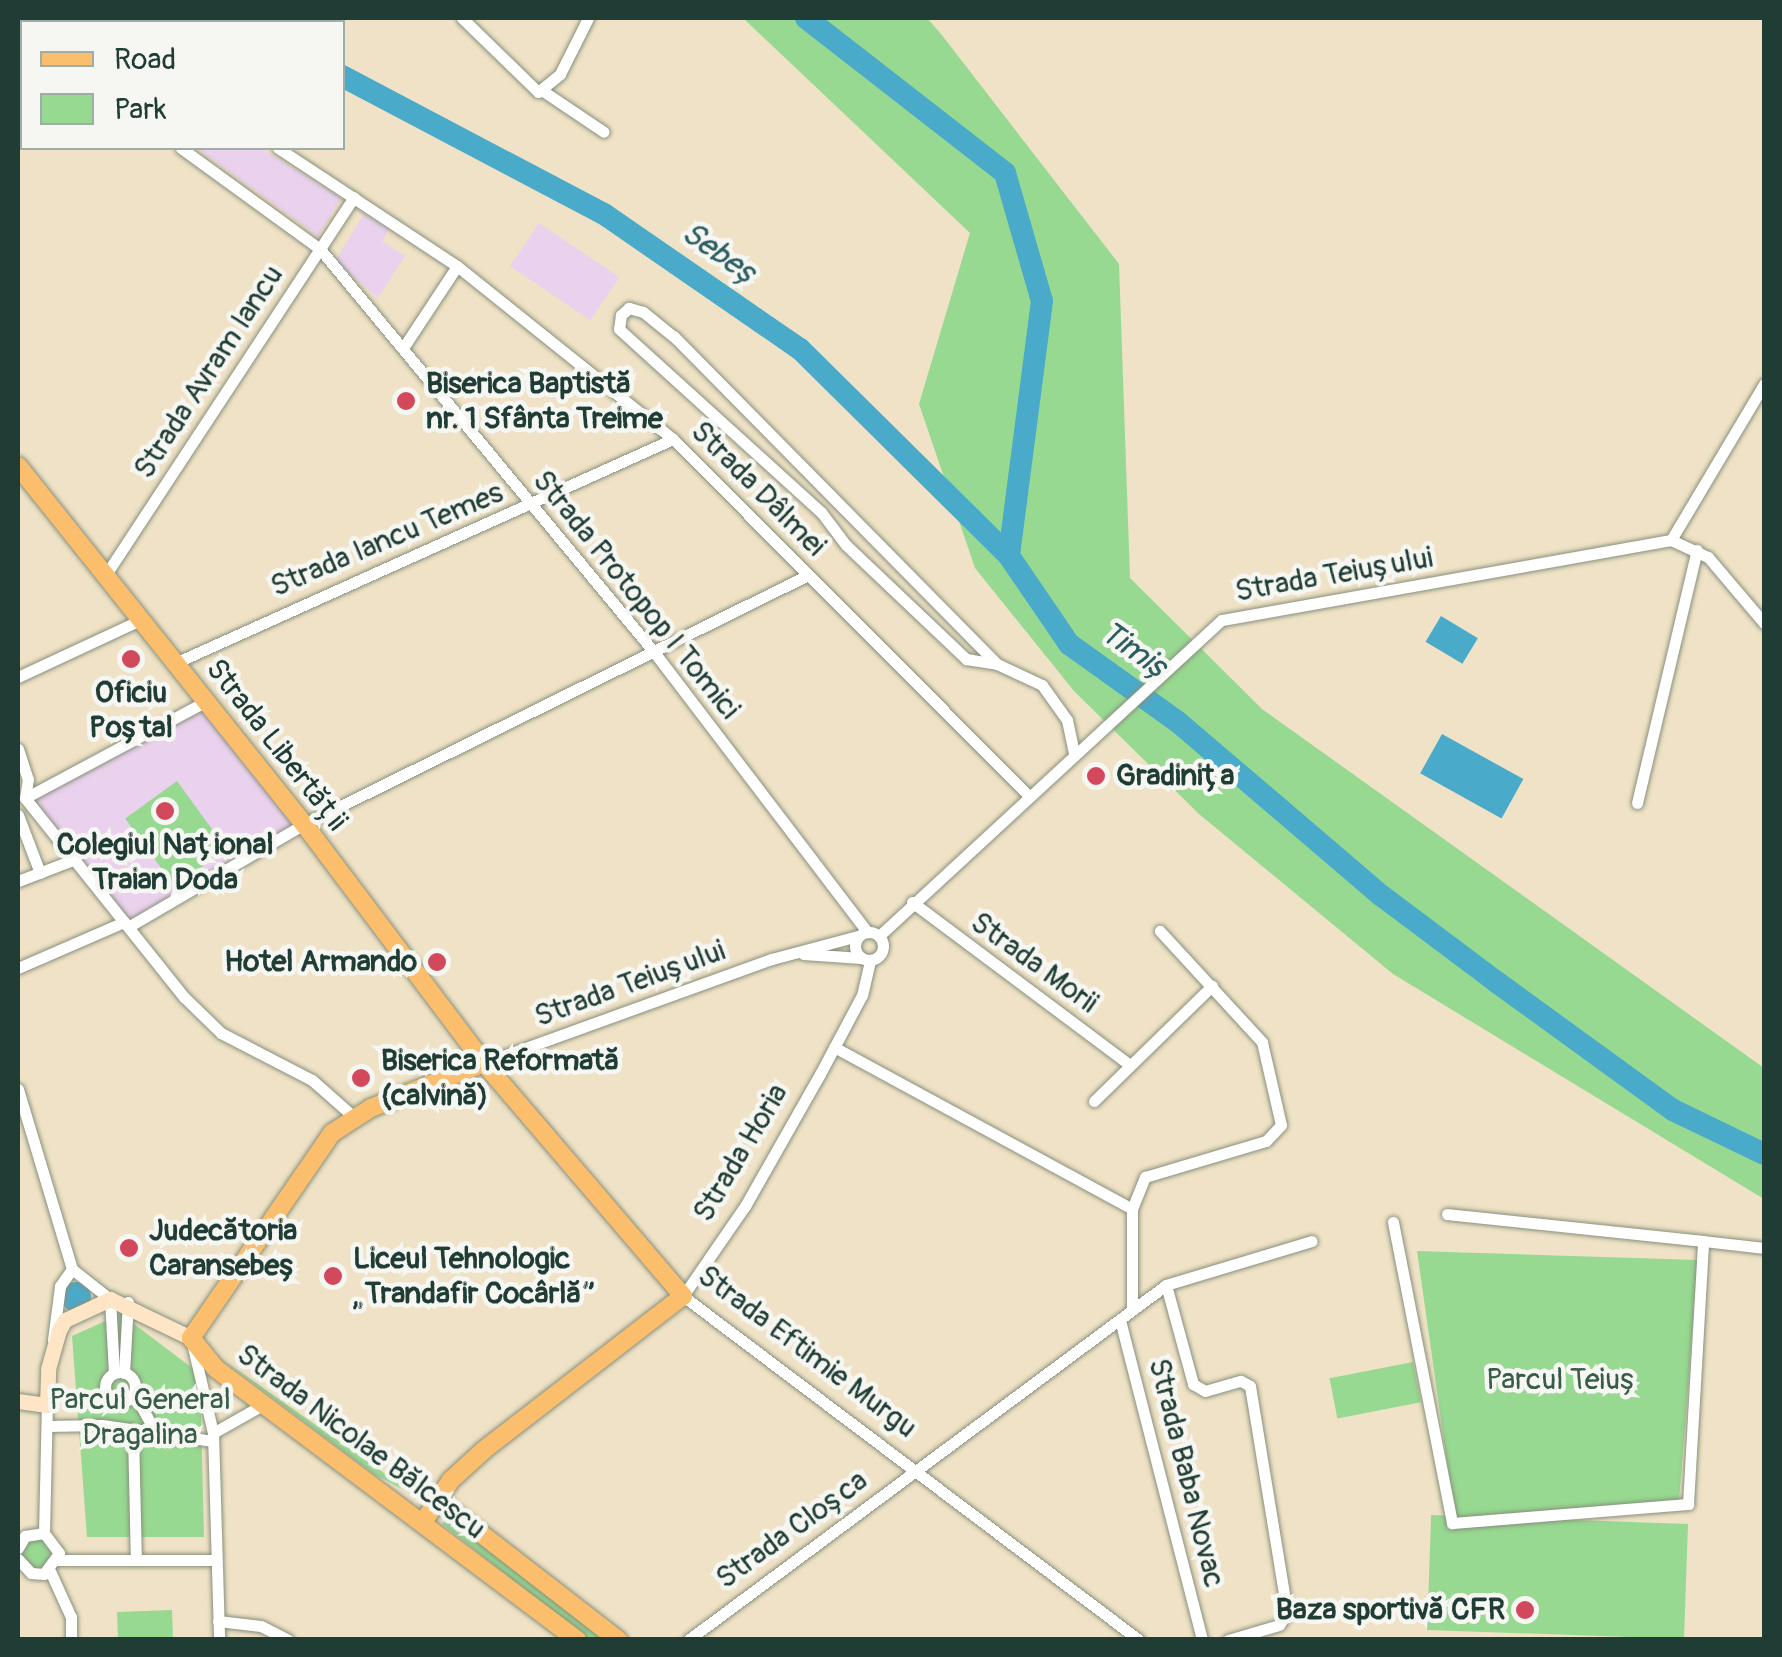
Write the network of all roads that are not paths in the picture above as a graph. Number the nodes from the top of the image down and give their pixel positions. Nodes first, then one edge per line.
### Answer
1 (462, 18) edge
2 (588, 18) edge
3 (543, 91) junction
4 (604, 132) dead end
5 (184, 150) edge
6 (281, 150) edge
7 (354, 197) junction
8 (320, 249) junction
9 (457, 266) junction
10 (403, 348) junction
11 (1764, 384) edge
12 (673, 439) junction
13 (18, 466) edge
14 (533, 506) junction
15 (1671, 540) junction
16 (1697, 550) junction
17 (808, 575) junction
18 (105, 576) junction
19 (140, 620) junction
20 (1764, 623) edge
21 (654, 652) junction
22 (175, 663) junction
23 (997, 664) junction
24 (18, 677) edge
25 (207, 701) junction
26 (18, 749) edge
27 (1074, 754) junction
28 (1028, 795) junction
29 (25, 798) junction
30 (1637, 803) dead end
31 (18, 816) edge
32 (304, 824) junction
33 (73, 860) junction
34 (40, 873) junction
35 (18, 881) edge
36 (912, 902) junction
37 (126, 925) junction
38 (1160, 931) dead end
39 (868, 935) junction
40 (794, 953) junction
41 (866, 959) junction
42 (23, 966) edge
43 (1212, 986) junction
44 (834, 1048) junction
45 (1127, 1062) junction
46 (484, 1064) junction
47 (18, 1089) edge
48 (1094, 1101) dead end
49 (354, 1117) junction
50 (1132, 1209) junction
51 (1448, 1214) dead end
52 (1393, 1222) dead end
53 (1312, 1241) dead end
54 (1703, 1242) junction
55 (1764, 1248) edge
56 (72, 1270) junction
57 (1166, 1285) junction
58 (684, 1296) junction
59 (110, 1299) junction
60 (128, 1302) junction
61 (1132, 1307) junction
62 (1120, 1320) junction
63 (190, 1338) junction
64 (52, 1343) junction
65 (119, 1373) junction
66 (134, 1393) junction
67 (18, 1401) edge
68 (113, 1401) junction
69 (264, 1404) junction
70 (47, 1405) junction
71 (102, 1425) junction
72 (48, 1426) junction
73 (133, 1432) junction
74 (157, 1434) junction
75 (213, 1437) junction
76 (917, 1470) junction
77 (439, 1501) junction
78 (424, 1521) junction
79 (44, 1533) junction
80 (18, 1548) edge
81 (18, 1559) edge
82 (136, 1560) junction
83 (216, 1560) junction
84 (54, 1565) junction
85 (218, 1621) junction
86 (71, 1640) edge
87 (218, 1640) edge
88 (288, 1640) edge
89 (577, 1640) edge
90 (618, 1640) edge
91 (688, 1640) edge
92 (1139, 1640) edge
93 (1202, 1640) edge
94 (1228, 1640) edge

1 - 3 street
2 - 3 street
3 - 4 street
5 - 8 street, Strada Protopop I Tomici
6 - 7 street, Strada Dâlmei
7 - 8 street, Strada Avram Iancu
7 - 9 street, Strada Dâlmei
8 - 10 street, Strada Protopop I Tomici
8 - 18 street, Strada Avram Iancu
9 - 10 street
9 - 12 street, Strada Dâlmei
10 - 14 street, Strada Protopop I Tomici
11 - 15 street
12 - 14 street, Strada Iancu Temes
12 - 17 street, Strada Dâlmei
13 - 18 main road, Strada Libertății
14 - 21 street, Strada Protopop I Tomici
14 - 22 street, Strada Iancu Temes
15 - 16 street
15 - 27 street, Strada Teiușului
16 - 20 street
16 - 30 street
17 - 21 street
17 - 28 street, Strada Dâlmei
18 - 19 main road, Strada Libertății
19 - 22 main road, Strada Libertății
19 - 24 street
21 - 32 street
21 - 39 street, Strada Protopop I Tomici
22 - 25 main road, Strada Libertății
23 - 23 street
23 - 27 street
25 - 29 street
25 - 32 main road, Strada Libertății
26 - 29 street
27 - 28 street, Strada Teiușului
28 - 36 street, Strada Teiușului
29 - 33 street
31 - 34 street
32 - 37 street
32 - 46 main road, Strada Libertății
33 - 34 street
33 - 37 street
34 - 35 street
36 - 39 street, Strada Teiușului
36 - 45 street, Strada Morii
37 - 42 street
37 - 49 street
38 - 43 street
39 - 40 street, Strada Teiușului
39 - 41 street
39 - 41 street, Strada Horia
40 - 41 street, Strada Teiușului
40 - 46 street, Strada Teiușului
41 - 44 street, Strada Horia
43 - 45 street
43 - 50 street
44 - 50 street
44 - 58 street, Strada Horia
45 - 48 street
46 - 49 main road
46 - 58 main road, Strada Eftimie Murgu
47 - 56 street
49 - 63 main road
50 - 61 street
51 - 54 street
52 - 54 street
53 - 57 street
54 - 55 street
56 - 59 street
56 - 64 street
57 - 61 street
57 - 94 street
58 - 76 street, Strada Eftimie Murgu
58 - 77 main road, Strada Horia
59 - 60 street, Strada Nicolae Bălcescu
59 - 64 street
59 - 65 street
60 - 63 street, Strada Nicolae Bălcescu
60 - 65 street
61 - 62 street
62 - 76 street, Strada Cloșca
62 - 93 street, Strada Baba Novac
63 - 69 main road, Strada Nicolae Bălcescu
63 - 75 street
64 - 70 street
65 - 66 street
65 - 68 street
66 - 68 street
66 - 74 street
67 - 70 street
68 - 71 street
69 - 75 street
69 - 78 main road, Strada Nicolae Bălcescu
70 - 72 street
71 - 72 street
71 - 73 street
72 - 79 street
73 - 74 street
73 - 82 street
74 - 75 street
75 - 83 street
76 - 91 street, Strada Cloșca
76 - 92 street, Strada Eftimie Murgu
77 - 78 main road, Strada Horia
77 - 90 main road, Strada Nicolae Bălcescu
78 - 89 main road, Strada Nicolae Bălcescu
79 - 80 street
79 - 84 street
81 - 84 street
82 - 83 street
82 - 84 street
83 - 85 street
84 - 86 street
85 - 87 street
85 - 88 street

